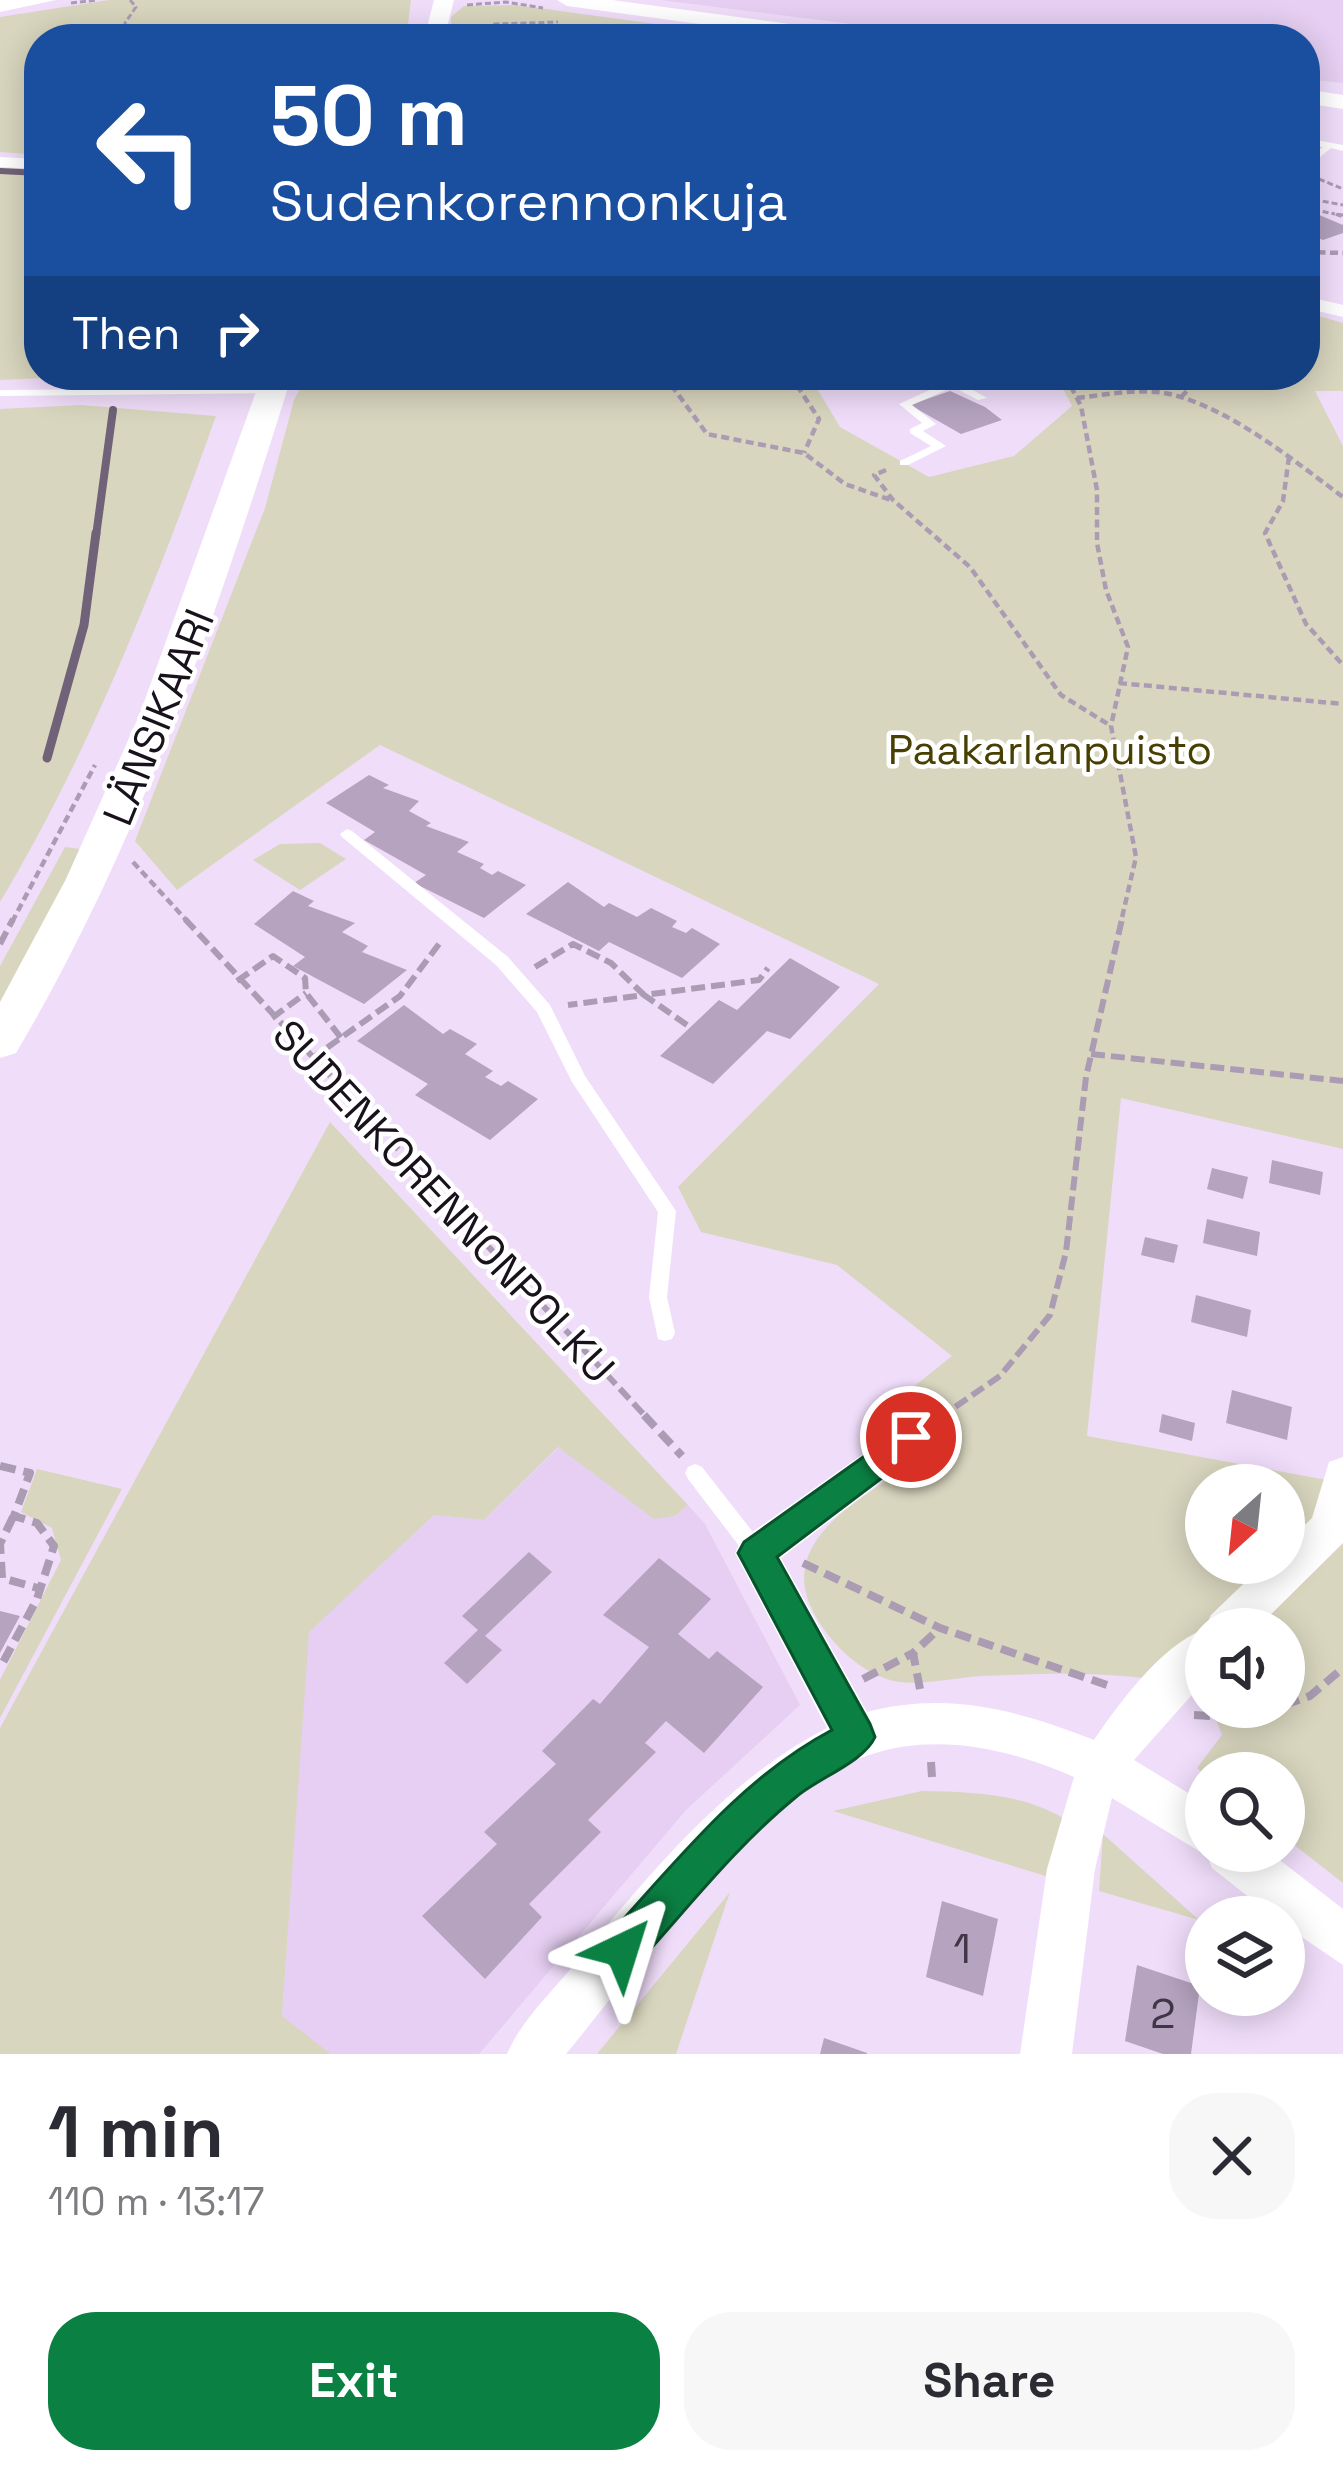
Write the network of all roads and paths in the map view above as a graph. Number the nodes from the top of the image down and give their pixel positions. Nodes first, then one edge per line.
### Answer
1 (46, 0) edge
2 (0, 6) edge
3 (565, 11) edge
4 (493, 24) edge
5 (700, 24) edge
6 (1320, 144) edge
7 (1329, 146) junction
8 (1343, 148) edge
9 (1320, 155) edge
10 (82, 390) edge
11 (273, 390) edge
12 (675, 390) edge
13 (800, 390) edge
14 (937, 390) edge
15 (967, 390) edge
16 (1073, 390) edge
17 (1188, 390) edge
18 (0, 393) edge
19 (1181, 397) junction
20 (982, 398) dead end
21 (1077, 398) junction
22 (804, 453) junction
23 (1289, 457) junction
24 (904, 463) joint
25 (1343, 497) edge
26 (893, 500) junction
27 (1343, 665) edge
28 (1119, 682) junction
29 (1342, 704) edge
30 (1111, 725) junction
31 (98, 759) dead end
32 (347, 834) dead end
33 (127, 855) dead end
34 (454, 922) junction
35 (0, 944) edge
36 (768, 968) dead end
37 (517, 978) junction
38 (237, 981) junction
39 (306, 993) junction
40 (644, 995) junction
41 (544, 1009) junction
42 (272, 1018) junction
43 (686, 1025) dead end
44 (342, 1039) junction
45 (0, 1042) edge
46 (1091, 1054) junction
47 (311, 1060) junction
48 (1343, 1081) edge
49 (665, 1333) dead end
50 (911, 1437) joint
51 (0, 1466) edge
52 (695, 1473) joint
53 (1343, 1474) edge
54 (14, 1516) junction
55 (756, 1553) junction
56 (41, 1589) junction
57 (1248, 1608) edge
58 (1033, 1660) junction
59 (0, 1668) edge
60 (1343, 1668) edge
61 (1185, 1670) edge
62 (1028, 1675) dead end
63 (1305, 1698) edge
64 (1153, 1701) junction
65 (1185, 1712) edge
66 (856, 1737) junction
67 (1104, 1766) junction
68 (1185, 1817) edge
69 (1256, 1872) edge
70 (1343, 1940) edge
71 (532, 2054) edge
72 (1046, 2054) edge

1 - 2 street
3 - 4 path
3 - 5 street
6 - 7 lane
7 - 8 lane
7 - 9 lane
10 - 18 lane
11 - 45 street, LÄNSIKAARI
12 - 22 path
13 - 22 path
14 - 24 lane
15 - 20 lane
16 - 21 path
17 - 19 path
19 - 21 path
19 - 23 path
21 - 28 path
22 - 26 path
23 - 25 path
23 - 27 path
24 - 26 path
26 - 30 path
28 - 29 path
28 - 30 path
30 - 46 path
31 - 35 path
32 - 34 lane
33 - 38 path, SUDENKORENNONPOLKU
34 - 37 lane
34 - 44 path
36 - 40 path
37 - 40 path
37 - 41 lane
38 - 39 path
38 - 42 path, SUDENKORENNONPOLKU
39 - 42 path
39 - 44 path
40 - 41 path
40 - 43 path
41 - 49 lane
42 - 47 path, SUDENKORENNONPOLKU
44 - 47 path
46 - 48 path
46 - 50 path
47 - 52 path, SUDENKORENNONPOLKU
50 - 55 street
51 - 54 path
52 - 55 lane
53 - 57 street
54 - 56 path
54 - 56 path
55 - 58 path
55 - 66 street
56 - 59 path
58 - 62 path
58 - 64 path
60 - 63 path
61 - 64 street
64 - 65 path
64 - 67 street
66 - 67 street
66 - 71 street
67 - 68 street
67 - 72 street
69 - 70 street

